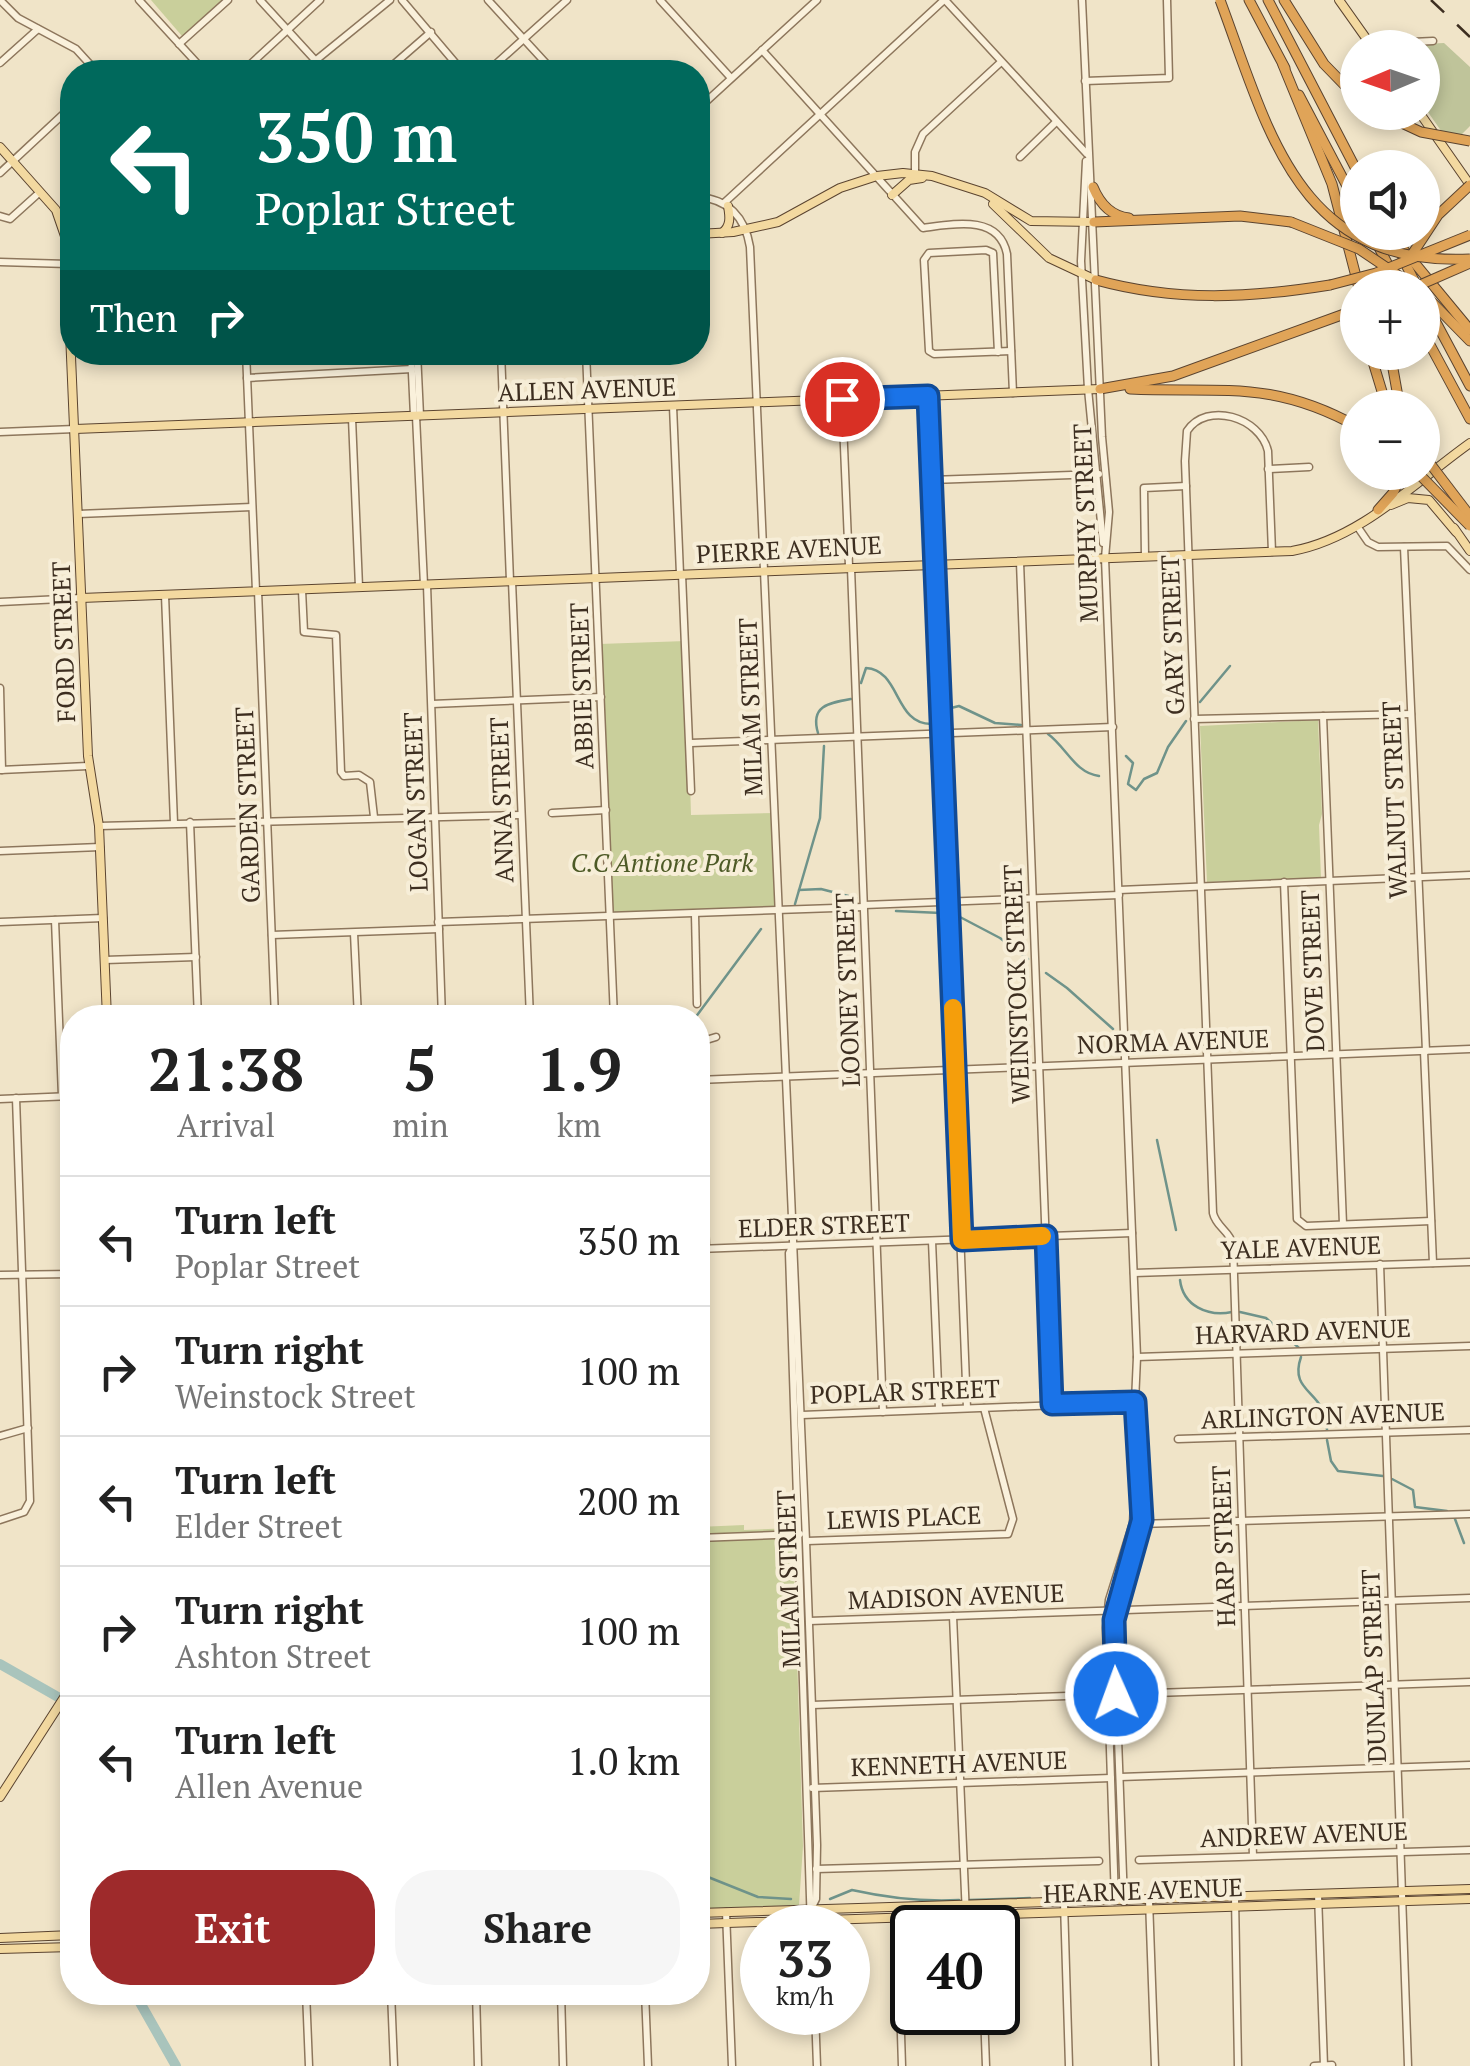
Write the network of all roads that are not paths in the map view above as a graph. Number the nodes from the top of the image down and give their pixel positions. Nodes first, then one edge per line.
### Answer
1 (0, 0) edge
2 (139, 0) edge
3 (228, 0) edge
4 (260, 0) edge
5 (320, 0) edge
6 (390, 0) edge
7 (402, 0) edge
8 (488, 0) edge
9 (660, 0) edge
10 (817, 0) edge
11 (944, 0) edge
12 (1082, 0) edge
13 (1167, 0) edge
14 (1220, 0) edge
15 (1249, 0) edge
16 (1268, 0) edge
17 (1284, 0) edge
18 (1339, 0) edge
19 (560, 2) edge
20 (38, 28) junction
21 (287, 30) junction
22 (1361, 30) edge
23 (431, 32) junction
24 (524, 39) junction
25 (179, 44) junction
26 (762, 50) junction
27 (86, 60) edge
28 (194, 60) edge
29 (256, 60) edge
30 (315, 60) edge
31 (317, 60) edge
32 (399, 60) edge
33 (453, 60) edge
34 (500, 60) edge
35 (543, 60) edge
36 (1001, 62) junction
37 (0, 63) edge
38 (1283, 65) junction
39 (731, 78) junction
40 (1340, 80) edge
41 (1085, 81) junction
42 (710, 97) edge
43 (820, 112) junction
44 (60, 117) edge
45 (1056, 122) junction
46 (1417, 130) edge
47 (1432, 130) edge
48 (1470, 141) edge
49 (0, 147) edge
50 (1346, 150) edge
51 (1088, 155) junction
52 (1020, 156) dead end
53 (12, 160) junction
54 (0, 173) edge
55 (1340, 173) edge
56 (914, 174) junction
57 (877, 176) junction
58 (932, 176) junction
59 (1470, 185) edge
60 (1093, 187) junction
61 (968, 188) junction
62 (40, 192) junction
63 (892, 194) junction
64 (710, 200) edge
65 (51, 203) junction
66 (726, 205) junction
67 (60, 213) edge
68 (0, 216) edge
69 (60, 220) edge
70 (1142, 220) junction
71 (1082, 222) junction
72 (1094, 222) junction
73 (746, 230) junction
74 (722, 233) junction
75 (710, 234) edge
76 (1470, 235) edge
77 (1404, 250) edge
78 (1470, 261) edge
79 (0, 262) edge
80 (60, 264) edge
81 (1354, 270) edge
82 (1389, 270) edge
83 (1407, 270) edge
84 (1082, 276) junction
85 (1440, 278) edge
86 (1096, 280) junction
87 (1440, 312) edge
88 (1340, 316) edge
89 (1470, 330) edge
90 (1440, 331) edge
91 (1470, 341) edge
92 (998, 352) junction
93 (1011, 352) junction
94 (1440, 364) edge
95 (73, 365) edge
96 (246, 365) edge
97 (412, 365) edge
98 (415, 365) edge
99 (501, 365) edge
100 (587, 365) edge
101 (412, 369) junction
102 (247, 378) junction
103 (1470, 386) edge
104 (1104, 388) junction
105 (1088, 389) junction
106 (1013, 392) junction
107 (928, 396) junction
108 (842, 399) junction
109 (757, 402) junction
110 (673, 406) junction
111 (589, 409) junction
112 (503, 412) junction
113 (417, 416) junction
114 (352, 418) junction
115 (1340, 418) edge
116 (1470, 420) edge
117 (249, 422) junction
118 (75, 429) junction
119 (0, 432) edge
120 (1469, 444) edge
121 (1440, 462) edge
122 (1309, 468) dead end
123 (1268, 469) junction
124 (1101, 474) junction
125 (1440, 477) edge
126 (931, 480) junction
127 (1186, 486) junction
128 (1394, 490) edge
129 (1402, 490) edge
130 (1431, 490) edge
131 (1436, 490) edge
132 (252, 507) junction
133 (1378, 510) junction
134 (78, 514) junction
135 (1470, 516) edge
136 (1357, 526) junction
137 (1470, 526) edge
138 (1456, 532) junction
139 (1404, 547) junction
140 (1470, 551) edge
141 (1272, 552) junction
142 (1189, 554) junction
143 (1145, 556) junction
144 (1106, 558) junction
145 (1020, 562) junction
146 (935, 563) junction
147 (850, 566) junction
148 (1470, 570) edge
149 (764, 572) junction
150 (681, 574) junction
151 (596, 578) junction
152 (511, 581) junction
153 (426, 585) junction
154 (359, 587) junction
155 (302, 590) junction
156 (257, 591) junction
157 (165, 595) junction
158 (81, 598) junction
159 (0, 602) edge
160 (0, 688) edge
161 (601, 697) junction
162 (517, 700) junction
163 (432, 704) junction
164 (1410, 714) junction
165 (1323, 716) junction
166 (1194, 718) junction
167 (1113, 727) junction
168 (1026, 731) junction
169 (942, 734) junction
170 (858, 737) junction
171 (771, 740) junction
172 (690, 744) junction
173 (88, 766) junction
174 (1, 770) edge
175 (690, 791) dead end
176 (606, 810) junction
177 (552, 813) dead end
178 (522, 815) junction
179 (436, 816) junction
180 (374, 818) junction
181 (267, 820) junction
182 (190, 822) junction
183 (174, 823) junction
184 (98, 826) junction
185 (100, 848) junction
186 (0, 852) edge
187 (1470, 875) edge
188 (1418, 876) junction
189 (1329, 880) junction
190 (1284, 882) junction
191 (1200, 886) junction
192 (1119, 892) junction
193 (1033, 898) junction
194 (948, 902) junction
195 (864, 906) junction
196 (778, 912) junction
197 (695, 914) junction
198 (610, 917) junction
199 (103, 918) junction
200 (526, 919) junction
201 (55, 920) junction
202 (0, 922) edge
203 (438, 925) junction
204 (354, 933) junction
205 (272, 935) junction
206 (196, 957) junction
207 (105, 960) junction
208 (697, 1004) dead end
209 (107, 1005) edge
210 (198, 1005) edge
211 (275, 1005) edge
212 (357, 1005) edge
213 (441, 1005) edge
214 (529, 1005) edge
215 (613, 1005) edge
216 (716, 1037) dead end
217 (710, 1039) edge
218 (60, 1046) edge
219 (1470, 1049) edge
220 (1425, 1051) junction
221 (1336, 1055) junction
222 (1292, 1056) junction
223 (1207, 1060) junction
224 (1126, 1064) junction
225 (1040, 1067) junction
226 (955, 1070) junction
227 (870, 1074) junction
228 (785, 1077) junction
229 (710, 1080) edge
230 (60, 1096) edge
231 (0, 1098) edge
232 (16, 1098) junction
233 (1431, 1221) junction
234 (1343, 1224) junction
235 (1132, 1233) junction
236 (1046, 1236) junction
237 (932, 1240) junction
238 (962, 1240) junction
239 (877, 1243) junction
240 (792, 1246) junction
241 (710, 1249) edge
242 (1470, 1262) edge
243 (1433, 1263) junction
244 (1380, 1264) junction
245 (1234, 1269) junction
246 (1134, 1273) junction
247 (22, 1274) junction
248 (60, 1274) edge
249 (0, 1275) edge
250 (1470, 1346) edge
251 (1382, 1349) junction
252 (1236, 1353) junction
253 (1138, 1357) junction
254 (1135, 1402) junction
255 (1052, 1404) junction
256 (967, 1408) junction
257 (984, 1408) junction
258 (939, 1410) junction
259 (883, 1412) junction
260 (799, 1415) junction
261 (28, 1428) junction
262 (1470, 1430) edge
263 (1386, 1433) junction
264 (0, 1436) edge
265 (1178, 1439) dead end
266 (1240, 1439) junction
267 (1470, 1514) edge
268 (1388, 1517) junction
269 (0, 1520) edge
270 (1242, 1522) junction
271 (1137, 1523) junction
272 (710, 1538) edge
273 (802, 1539) junction
274 (1470, 1598) edge
275 (1391, 1601) junction
276 (1245, 1606) junction
277 (1112, 1610) junction
278 (953, 1616) junction
279 (806, 1621) junction
280 (1470, 1682) edge
281 (1394, 1684) junction
282 (1249, 1689) junction
283 (1112, 1694) junction
284 (956, 1699) junction
285 (60, 1704) edge
286 (809, 1705) junction
287 (1470, 1765) edge
288 (1396, 1768) junction
289 (1251, 1773) junction
290 (1120, 1777) junction
291 (1110, 1778) junction
292 (959, 1783) junction
293 (812, 1788) junction
294 (0, 1796) edge
295 (1470, 1850) edge
296 (1400, 1851) junction
297 (1253, 1856) junction
298 (1139, 1860) dead end
299 (1099, 1861) dead end
300 (962, 1865) junction
301 (813, 1869) junction
302 (1470, 1889) edge
303 (1402, 1896) junction
304 (1235, 1897) junction
305 (1318, 1899) junction
306 (1470, 1899) edge
307 (1253, 1901) junction
308 (813, 1905) edge
309 (965, 1905) edge
310 (1149, 1905) junction
311 (1120, 1906) junction
312 (1235, 1907) junction
313 (1065, 1908) junction
314 (1020, 1910) edge
315 (710, 1915) edge
316 (740, 1916) edge
317 (727, 1917) junction
318 (740, 1918) edge
319 (710, 1921) edge
320 (60, 1936) edge
321 (0, 1938) edge
322 (60, 1948) edge
323 (0, 1950) edge
324 (306, 2005) edge
325 (392, 2005) edge
326 (476, 2005) edge
327 (561, 2005) edge
328 (646, 2005) edge
329 (815, 2035) edge
330 (901, 2035) edge
331 (985, 2035) edge
332 (1332, 2065) edge
333 (308, 2066) edge
334 (394, 2066) edge
335 (478, 2066) edge
336 (563, 2066) edge
337 (648, 2066) edge
338 (732, 2066) edge
339 (816, 2066) edge
340 (902, 2066) edge
341 (986, 2066) edge
342 (1069, 2066) edge
343 (1155, 2066) edge
344 (1238, 2066) edge
345 (1314, 2066) edge
346 (1324, 2066) edge
347 (1408, 2066) edge

1 - 20 street
2 - 25 street
3 - 25 street
4 - 21 street
5 - 21 street
6 - 31 street
7 - 23 street
8 - 24 street
9 - 39 street
10 - 26 street
11 - 36 street
11 - 43 street
12 - 41 street, MURPHY STREET
13 - 41 street
14 - 78 highway, bridge
15 - 38 highway
16 - 50 highway
17 - 40 highway
18 - 22 main road
19 - 24 street
20 - 27 street
20 - 37 street
21 - 29 street
21 - 30 street
23 - 32 street
23 - 33 street
24 - 34 street
24 - 35 street
25 - 28 street
26 - 39 street
26 - 43 street
36 - 45 street
36 - 56 street
38 - 55 highway
38 - 81 highway
39 - 42 street
41 - 51 street, MURPHY STREET
43 - 57 street
43 - 66 street
44 - 53 street
45 - 51 street
45 - 52 street
46 - 48 highway, bridge
47 - 59 main road
49 - 53 main road
51 - 60 street, MURPHY STREET
51 - 71 street, MURPHY STREET
53 - 54 street
53 - 62 main road
56 - 57 main road
56 - 58 main road
57 - 63 street
57 - 73 main road
58 - 61 main road
58 - 63 main road
59 - 83 highway, bridge
60 - 70 highway
60 - 72 street, MURPHY STREET
61 - 71 main road
61 - 84 main road
62 - 65 main road
62 - 68 street
63 - 93 street
64 - 66 street
65 - 67 main road
65 - 69 main road, FORD STREET
66 - 73 street
66 - 74 main road
70 - 72 highway
70 - 82 highway, bridge
71 - 72 main road
71 - 84 street, MURPHY STREET
72 - 86 street, MURPHY STREET
73 - 74 main road
73 - 109 street, MILAM STREET
74 - 75 main road
76 - 86 highway, bridge
77 - 89 highway
78 - 85 highway, bridge
79 - 80 street
84 - 86 main road
84 - 105 street, MURPHY STREET
86 - 104 street, MURPHY STREET
87 - 91 highway
88 - 104 highway
90 - 103 highway
92 - 92 street
92 - 93 street
93 - 106 street
94 - 116 highway
95 - 118 main road, FORD STREET
96 - 102 street, GARDEN STREET
97 - 101 street, LOGAN STREET
98 - 113 street, LOGAN STREET
99 - 112 street, ANNA STREET
100 - 111 street, ABBIE STREET
101 - 102 street
101 - 113 street, LOGAN STREET
102 - 117 street, GARDEN STREET
104 - 105 main road, ALLEN AVENUE
104 - 115 highway
104 - 124 street, MURPHY STREET
105 - 106 main road, ALLEN AVENUE
105 - 124 street, MURPHY STREET
106 - 107 main road, ALLEN AVENUE
107 - 108 main road, ALLEN AVENUE
107 - 126 street
108 - 109 main road, ALLEN AVENUE
108 - 147 street, LOONEY STREET
109 - 110 main road, ALLEN AVENUE
109 - 149 street, MILAM STREET
110 - 111 main road, ALLEN AVENUE
110 - 150 street
111 - 112 main road, ALLEN AVENUE
111 - 151 street, ABBIE STREET
112 - 113 main road, ALLEN AVENUE
112 - 152 street, ANNA STREET
113 - 114 main road, ALLEN AVENUE
113 - 153 street, LOGAN STREET
114 - 117 main road, ALLEN AVENUE
114 - 154 street
117 - 118 main road, ALLEN AVENUE
117 - 132 street, GARDEN STREET
118 - 119 street
118 - 134 main road, FORD STREET
120 - 121 main road, PIERRE AVENUE
122 - 123 street
123 - 127 street, GARY STREET
123 - 141 street
124 - 126 street
124 - 144 street, MURPHY STREET
125 - 135 highway, bridge
126 - 146 street
127 - 142 street, GARY STREET
127 - 143 street
128 - 133 highway
129 - 133 main road, PIERRE AVENUE
130 - 138 main road
131 - 137 highway, bridge
132 - 134 street
132 - 156 street, GARDEN STREET
133 - 136 main road, PIERRE AVENUE
133 - 138 main road
134 - 158 main road, FORD STREET
136 - 139 street
136 - 141 main road, PIERRE AVENUE
138 - 140 main road
139 - 148 street
139 - 164 street, WALNUT STREET
141 - 142 main road, PIERRE AVENUE
142 - 143 main road, PIERRE AVENUE
142 - 166 street, GARY STREET
143 - 144 main road, PIERRE AVENUE
144 - 145 main road, PIERRE AVENUE
144 - 167 street, MURPHY STREET
145 - 146 main road, PIERRE AVENUE
145 - 168 street, WEINSTOCK STREET
146 - 147 main road, PIERRE AVENUE
146 - 169 street
147 - 149 main road, PIERRE AVENUE
147 - 170 street, LOONEY STREET
149 - 150 main road, PIERRE AVENUE
149 - 171 street, MILAM STREET
150 - 151 main road, PIERRE AVENUE
150 - 172 street
151 - 152 main road, PIERRE AVENUE
151 - 161 street, ABBIE STREET
152 - 153 main road, PIERRE AVENUE
152 - 162 street, ANNA STREET
153 - 154 main road, PIERRE AVENUE
153 - 163 street, LOGAN STREET
154 - 155 main road, PIERRE AVENUE
155 - 156 main road, PIERRE AVENUE
155 - 180 street
156 - 157 main road, PIERRE AVENUE
156 - 181 street, GARDEN STREET
157 - 158 main road, PIERRE AVENUE
157 - 183 street
158 - 159 street
158 - 173 main road, FORD STREET
160 - 174 street
161 - 162 street
161 - 176 street, ABBIE STREET
162 - 163 street
162 - 178 street, ANNA STREET
163 - 179 street, LOGAN STREET
164 - 165 street
164 - 188 street, WALNUT STREET
165 - 166 street
165 - 189 street, DOVE STREET
166 - 191 street, GARY STREET
167 - 168 street
167 - 192 street, MURPHY STREET
168 - 169 street
168 - 193 street, WEINSTOCK STREET
169 - 170 street
169 - 194 street
170 - 171 street
170 - 195 street, LOONEY STREET
171 - 172 street
171 - 196 street, MILAM STREET
172 - 175 street
173 - 174 street
173 - 184 main road, FORD STREET
176 - 177 street
176 - 198 street, ABBIE STREET
178 - 179 street
178 - 200 street, ANNA STREET
179 - 180 street
179 - 203 street, LOGAN STREET
180 - 181 street
181 - 182 street
181 - 205 street, GARDEN STREET
182 - 183 street
182 - 206 street
183 - 184 street
184 - 185 main road, FORD STREET
185 - 186 street
185 - 199 main road, FORD STREET
187 - 188 street
188 - 189 street
188 - 220 street, WALNUT STREET
189 - 190 street
189 - 221 street, DOVE STREET
190 - 191 street
190 - 222 street
191 - 192 street
191 - 223 street, GARY STREET
192 - 193 street
192 - 224 street, MURPHY STREET
193 - 194 street
193 - 225 street, WEINSTOCK STREET
194 - 195 street
194 - 226 street
195 - 196 street
195 - 227 street, LOONEY STREET
196 - 197 street
196 - 228 street, MILAM STREET
197 - 198 street
197 - 208 street
198 - 200 street
198 - 215 street, ABBIE STREET
199 - 201 street
199 - 207 main road, FORD STREET
200 - 203 street
200 - 214 street, ANNA STREET
201 - 202 street
201 - 218 street
203 - 204 street
203 - 213 street, LOGAN STREET
204 - 205 street
204 - 212 street
205 - 211 street, GARDEN STREET
206 - 207 street
206 - 210 street
207 - 209 main road, FORD STREET
216 - 217 street
219 - 220 street, NORMA AVENUE
220 - 221 street, NORMA AVENUE
220 - 233 street, WALNUT STREET
221 - 222 street, NORMA AVENUE
221 - 234 street, DOVE STREET
222 - 223 street, NORMA AVENUE
222 - 234 street
223 - 224 street, NORMA AVENUE
223 - 245 street, HARP STREET
224 - 225 street, NORMA AVENUE
224 - 235 street, MURPHY STREET
225 - 226 street, NORMA AVENUE
225 - 236 street, WEINSTOCK STREET
226 - 227 street, NORMA AVENUE
226 - 238 street
227 - 228 street, NORMA AVENUE
227 - 239 street, LOONEY STREET
228 - 229 street, NORMA AVENUE
228 - 240 street, MILAM STREET
230 - 232 street
231 - 232 street
232 - 247 street
233 - 234 street
233 - 243 street, WALNUT STREET
235 - 236 street, ELDER STREET
235 - 246 street, MURPHY STREET
236 - 238 street, ELDER STREET
236 - 255 street, WEINSTOCK STREET
237 - 238 street, ELDER STREET
237 - 239 street, ELDER STREET
237 - 258 street
238 - 256 street
239 - 240 street, ELDER STREET
239 - 259 street, LOONEY STREET
240 - 241 street, ELDER STREET
240 - 260 street, MILAM STREET
242 - 243 street, YALE AVENUE
243 - 244 street, YALE AVENUE
244 - 245 street, YALE AVENUE
244 - 251 street, DUNLAP STREET
245 - 246 street, YALE AVENUE
245 - 252 street, HARP STREET
246 - 253 street, MURPHY STREET
247 - 248 street
247 - 249 street
247 - 261 street
250 - 251 street, HARVARD AVENUE
251 - 252 street, HARVARD AVENUE
251 - 263 street, DUNLAP STREET
252 - 253 street, HARVARD AVENUE
252 - 266 street, HARP STREET
253 - 254 street, MURPHY STREET
254 - 255 street, POPLAR STREET
254 - 271 street, MURPHY STREET
255 - 257 street, POPLAR STREET
256 - 257 street, POPLAR STREET
256 - 258 street, POPLAR STREET
257 - 273 street, LEWIS PLACE
258 - 259 street, POPLAR STREET
259 - 260 street, POPLAR STREET
260 - 273 street, MILAM STREET
261 - 264 street
261 - 269 street
262 - 263 street, ARLINGTON AVENUE
263 - 266 street, ARLINGTON AVENUE
263 - 268 street, DUNLAP STREET
265 - 266 street, ARLINGTON AVENUE
266 - 270 street, HARP STREET
267 - 268 street
268 - 270 street
268 - 275 street, DUNLAP STREET
270 - 271 street
270 - 276 street, HARP STREET
271 - 277 street, MURPHY STREET
272 - 273 street, LEWIS PLACE
273 - 279 street, MILAM STREET
274 - 275 street, MADISON AVENUE
275 - 276 street, MADISON AVENUE
275 - 281 street, DUNLAP STREET
276 - 277 street, MADISON AVENUE
276 - 282 street, HARP STREET
277 - 278 street, MADISON AVENUE
277 - 283 street, MURPHY STREET
278 - 279 street, MADISON AVENUE
278 - 284 street
279 - 286 street, MILAM STREET
280 - 281 street
281 - 282 street
281 - 288 street, DUNLAP STREET
282 - 283 street
282 - 289 street, HARP STREET
283 - 284 street
283 - 290 street, MURPHY STREET
283 - 291 street, MURPHY STREET
284 - 286 street
284 - 292 street
285 - 294 main road
286 - 293 street, MILAM STREET
287 - 288 street
288 - 289 street
288 - 296 street, DUNLAP STREET
289 - 290 street
289 - 297 street, HARP STREET
290 - 311 street, MURPHY STREET
291 - 292 street, KENNETH AVENUE
291 - 311 street, MURPHY STREET
292 - 293 street, KENNETH AVENUE
292 - 300 street
293 - 301 street, MILAM STREET
295 - 296 street, ANDREW AVENUE
296 - 297 street, ANDREW AVENUE
296 - 303 street, DUNLAP STREET
297 - 298 street, ANDREW AVENUE
299 - 300 street
300 - 301 street
300 - 309 street
301 - 308 street, MILAM STREET
302 - 303 main road, HEARNE AVENUE
303 - 305 main road, HEARNE AVENUE
303 - 306 main road, HEARNE AVENUE
303 - 347 street, DUNLAP STREET
304 - 307 main road, HEARNE AVENUE
304 - 310 main road, HEARNE AVENUE
304 - 312 street
305 - 307 main road, HEARNE AVENUE
305 - 346 street
307 - 312 main road, HEARNE AVENUE
310 - 311 main road, HEARNE AVENUE
310 - 312 main road, HEARNE AVENUE
310 - 343 street
311 - 313 main road, HEARNE AVENUE
312 - 344 street
313 - 314 main road, HEARNE AVENUE
313 - 342 street
315 - 317 main road, HEARNE AVENUE
316 - 317 main road, HEARNE AVENUE
317 - 318 main road, HEARNE AVENUE
317 - 319 main road, HEARNE AVENUE
317 - 338 street
320 - 321 main road
322 - 323 main road
324 - 333 street
325 - 334 street
326 - 335 street
327 - 336 street
328 - 337 street
329 - 339 street
330 - 340 street
331 - 341 street
332 - 346 street
345 - 346 street

